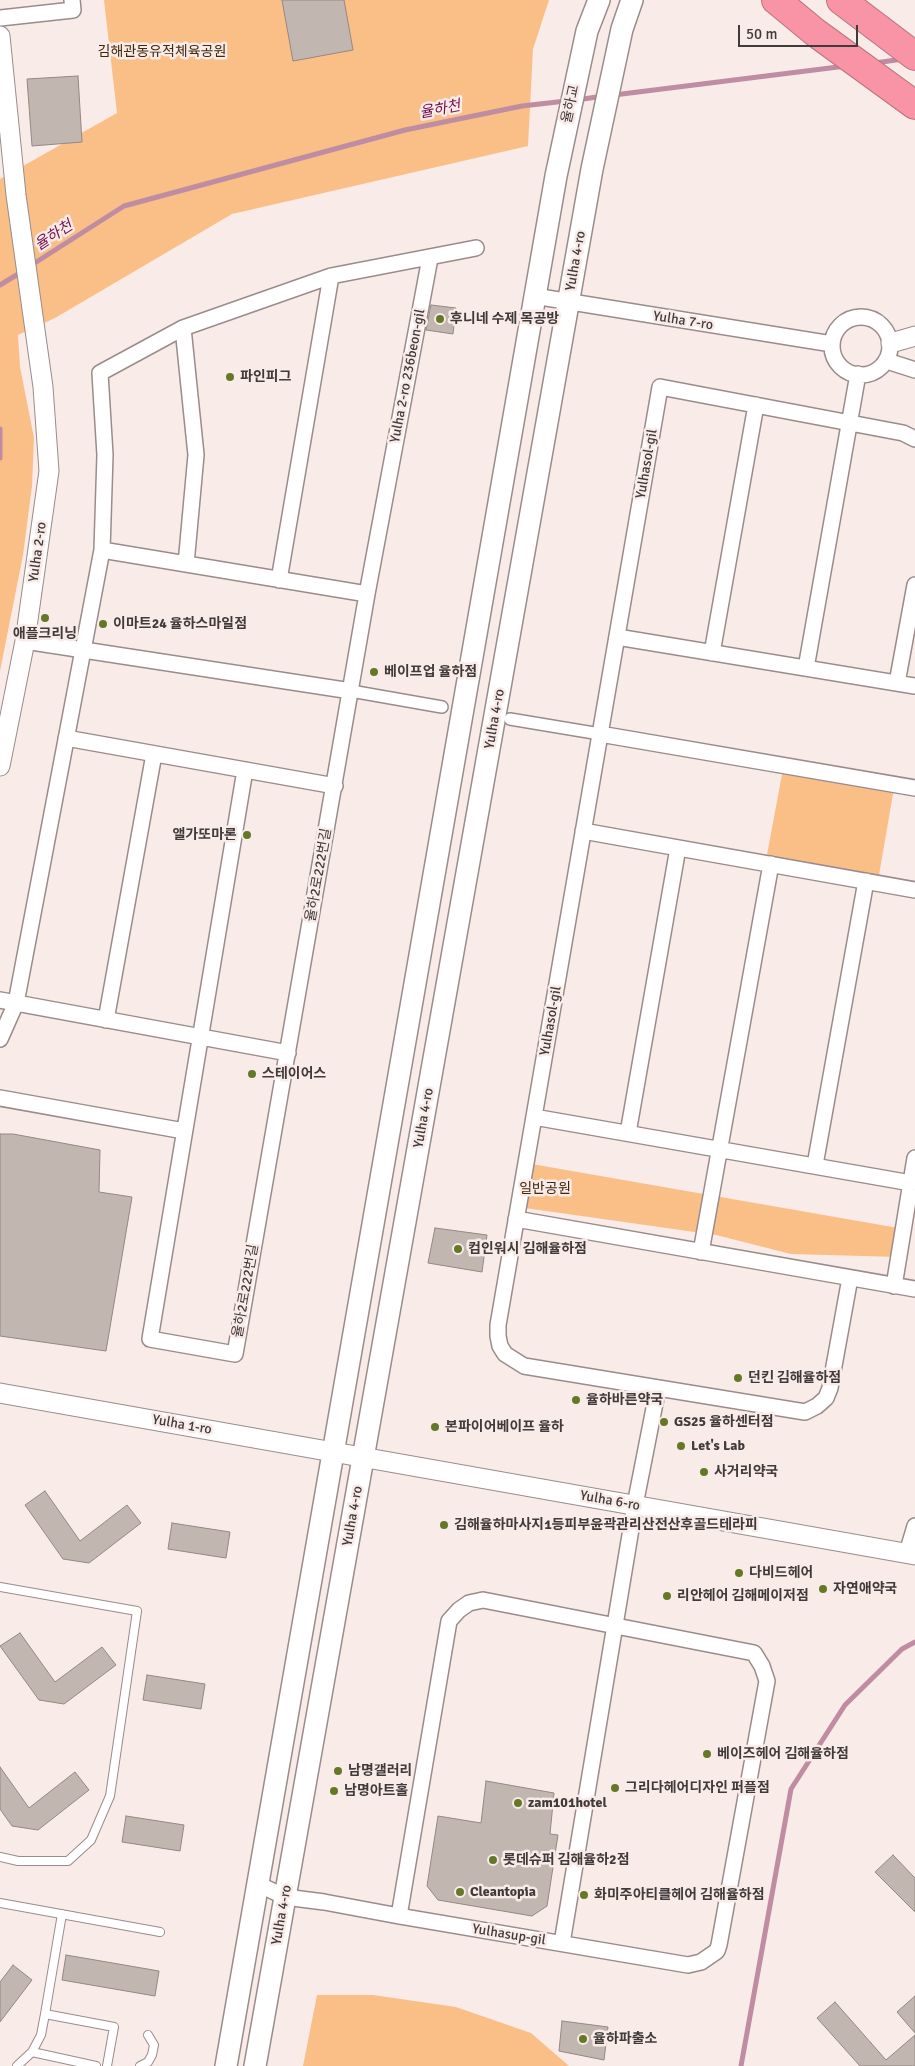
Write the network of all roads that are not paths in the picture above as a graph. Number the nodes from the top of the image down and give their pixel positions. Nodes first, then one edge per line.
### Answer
1 (72, 0) edge
2 (598, 0) edge
3 (632, 0) edge
4 (776, 0) edge
5 (841, 0) edge
6 (0, 18) edge
7 (0, 36) edge
8 (915, 56) edge
9 (915, 105) edge
10 (476, 248) dead end
11 (430, 258) junction
12 (330, 276) junction
13 (534, 296) junction
14 (569, 302) junction
15 (183, 328) junction
16 (915, 336) edge
17 (832, 344) junction
18 (889, 352) junction
19 (915, 370) edge
20 (858, 374) junction
21 (756, 405) junction
22 (849, 423) junction
23 (915, 439) edge
24 (102, 550) junction
25 (186, 564) junction
26 (278, 580) junction
27 (915, 585) edge
28 (367, 594) junction
29 (617, 637) junction
30 (25, 641) junction
31 (84, 650) junction
32 (712, 653) junction
33 (806, 668) junction
34 (897, 683) junction
35 (915, 686) edge
36 (351, 691) junction
37 (442, 707) dead end
38 (510, 719) dead end
39 (600, 734) junction
40 (66, 738) junction
41 (154, 754) junction
42 (0, 766) edge
43 (245, 770) junction
44 (335, 786) junction
45 (915, 788) edge
46 (583, 830) junction
47 (678, 848) junction
48 (771, 864) junction
49 (866, 881) junction
50 (915, 890) edge
51 (0, 1000) edge
52 (16, 1003) junction
53 (106, 1020) junction
54 (200, 1037) junction
55 (0, 1039) edge
56 (288, 1053) junction
57 (0, 1098) edge
58 (534, 1117) junction
59 (184, 1131) junction
60 (628, 1133) junction
61 (720, 1149) junction
62 (915, 1158) edge
63 (815, 1165) junction
64 (911, 1183) junction
65 (516, 1219) junction
66 (701, 1252) junction
67 (850, 1278) junction
68 (894, 1286) junction
69 (915, 1290) edge
70 (658, 1388) junction
71 (0, 1393) edge
72 (333, 1452) junction
73 (363, 1457) junction
74 (635, 1505) junction
75 (915, 1526) edge
76 (911, 1554) edge
77 (0, 1587) edge
78 (615, 1626) junction
79 (0, 1857) edge
80 (258, 1884) junction
81 (285, 1897) junction
82 (0, 1903) edge
83 (62, 1914) junction
84 (399, 1916) junction
85 (160, 1932) dead end
86 (562, 1944) junction
87 (45, 2014) junction
88 (148, 2036) dead end
89 (32, 2052) junction
90 (16, 2066) edge
91 (96, 2066) edge
92 (107, 2066) edge
93 (140, 2066) edge
94 (226, 2066) edge
95 (255, 2066) edge

1 - 6 street
2 - 13 main road, 율하교
3 - 14 main road, Yulha 4-ro
4 - 9 highway
5 - 8 highway
7 - 30 street, Yulha 2-ro
10 - 11 street
11 - 12 street
11 - 28 street, Yulha 2-ro 236beon-gil
12 - 15 street
12 - 26 street
13 - 14 street, Yulha 7-ro
13 - 72 main road
14 - 17 street, Yulha 7-ro
14 - 73 main road, Yulha 4-ro
15 - 24 street
15 - 25 street
16 - 18 street
17 - 18 street
17 - 20 street
18 - 19 street
18 - 20 street
20 - 22 street
21 - 22 street, Yulhasol-gil
21 - 29 street, Yulhasol-gil
21 - 32 street
22 - 23 street, Yulhasol-gil
22 - 33 street
24 - 25 street
24 - 31 street
25 - 26 street
26 - 28 street
27 - 34 street
28 - 36 street, Yulha 2-ro 236beon-gil
29 - 32 street
29 - 39 street, Yulhasol-gil
30 - 31 street
30 - 42 street, Yulha 2-ro
31 - 36 street
31 - 40 street
32 - 33 street
33 - 34 street
34 - 35 street
36 - 37 street
36 - 44 street, 율하2로222번길
38 - 39 street
39 - 45 street
39 - 46 street, Yulhasol-gil
40 - 41 street
40 - 52 street
41 - 43 street
41 - 53 street
43 - 44 street
43 - 54 street, 율하2로222번길
44 - 56 street, 율하2로222번길
46 - 47 street
46 - 58 street, Yulhasol-gil
47 - 48 street
47 - 60 street
48 - 49 street
48 - 61 street
49 - 50 street
49 - 63 street
51 - 52 street
52 - 53 street
52 - 55 street
53 - 54 street
54 - 56 street
54 - 59 street, 율하2로222번길
56 - 59 street, 율하2로222번길
57 - 59 street
58 - 60 street
58 - 65 street, Yulhasol-gil
60 - 61 street
61 - 63 street
61 - 66 street
62 - 64 street
63 - 64 street
64 - 68 street
65 - 66 street
65 - 70 street, Yulhasol-gil
66 - 67 street
67 - 68 street
67 - 70 street, Yulhasol-gil
68 - 69 street
70 - 74 street, Yulhasup-gil
71 - 72 street, Yulha 1-ro
72 - 73 street, Yulha 1-ro
72 - 80 main road
73 - 74 street, Yulha 6-ro
73 - 81 main road, Yulha 4-ro
74 - 76 street, Yulha 6-ro
74 - 78 street, Yulhasup-gil
75 - 76 street
77 - 79 lane
78 - 84 street
78 - 86 street, Yulhasup-gil
78 - 86 street
80 - 81 street, Yulhasup-gil
80 - 94 main road
81 - 84 street, Yulhasup-gil
81 - 95 main road, Yulha 4-ro
82 - 83 lane
83 - 85 lane
83 - 87 lane
84 - 86 street, Yulhasup-gil
87 - 89 lane
87 - 92 lane
88 - 93 lane
89 - 90 lane
89 - 91 lane

